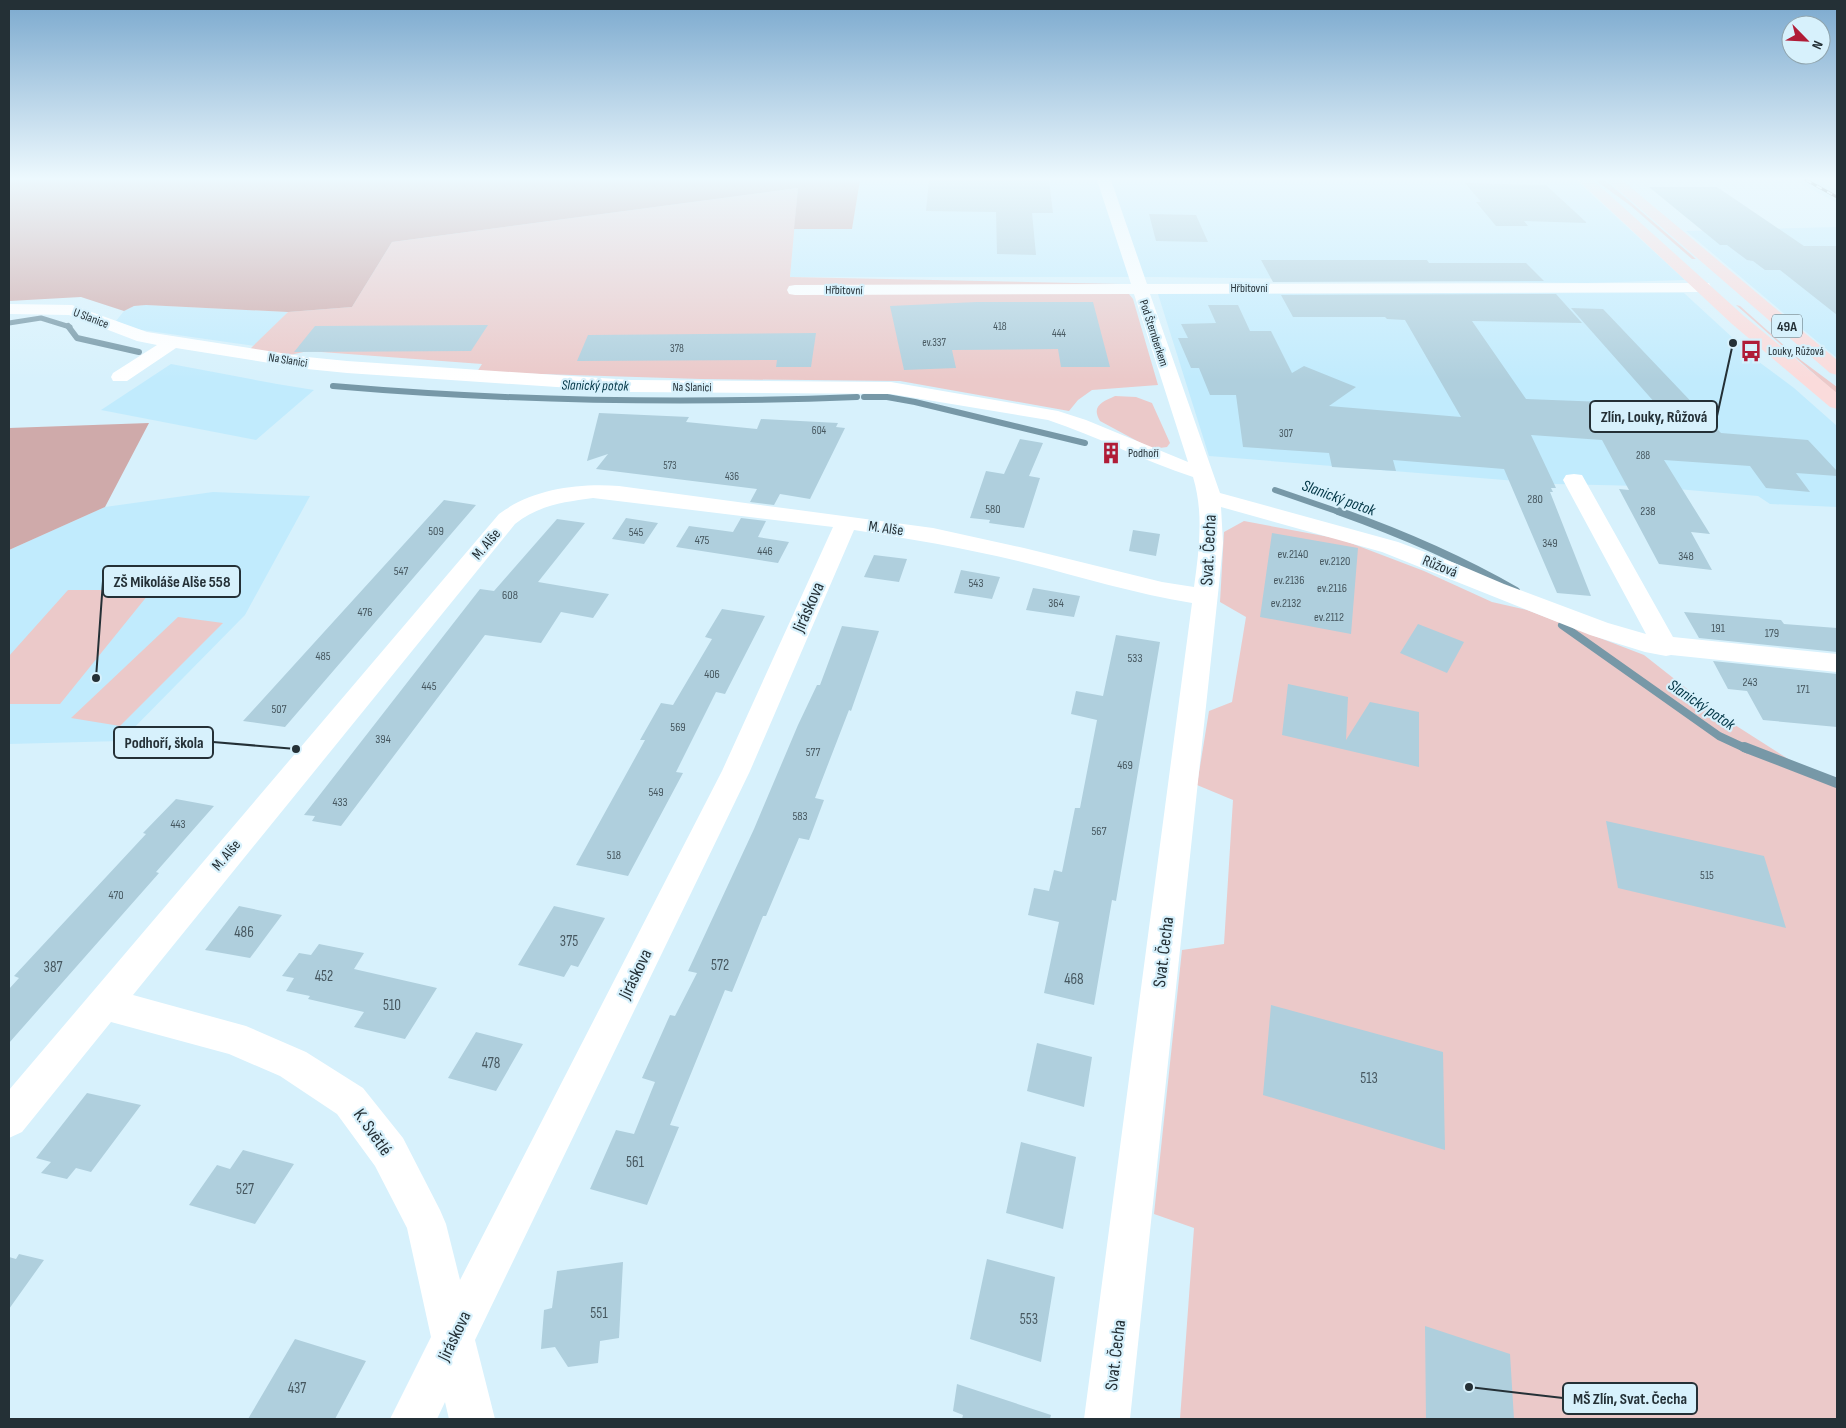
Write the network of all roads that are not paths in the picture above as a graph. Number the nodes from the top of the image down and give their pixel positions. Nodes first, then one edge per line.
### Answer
1 (1126, 247) edge
2 (1659, 247) edge
3 (1694, 247) edge
4 (1737, 283) junction
5 (1703, 287) junction
6 (1140, 289) junction
7 (795, 290) dead end
8 (9, 309) edge
9 (171, 343) junction
10 (1837, 369) edge
11 (120, 376) dead end
12 (1837, 403) edge
13 (1574, 480) dead end
14 (1206, 485) junction
15 (846, 522) junction
16 (1205, 597) junction
17 (1666, 647) junction
18 (1837, 663) edge
19 (103, 1004) junction
20 (9, 1119) edge
21 (453, 1339) junction
22 (413, 1419) edge
23 (472, 1419) edge
24 (1107, 1419) edge

1 - 6 street, Pod Šternberkem
2 - 5 main road, 49A
3 - 4 main road, 49A
4 - 5 main road
4 - 10 main road, 49A
5 - 6 street, Hřbitovní
5 - 12 main road, 49A
6 - 7 street, Hřbitovní
6 - 14 street, Pod Šternberkem
8 - 9 street, U Slanice
9 - 11 street
9 - 14 street, Na Slanici
13 - 17 street
14 - 16 street, Svat. Čecha
14 - 17 street, Růžová
15 - 16 street, M. Alše
15 - 19 street, M. Alše
15 - 21 street, Jiráskova
16 - 24 street, Svat. Čecha
17 - 18 street, Růžová
19 - 20 street, M. Alše
19 - 21 street, K. Světlé
21 - 22 street, Jiráskova
21 - 23 street, K. Světlé

